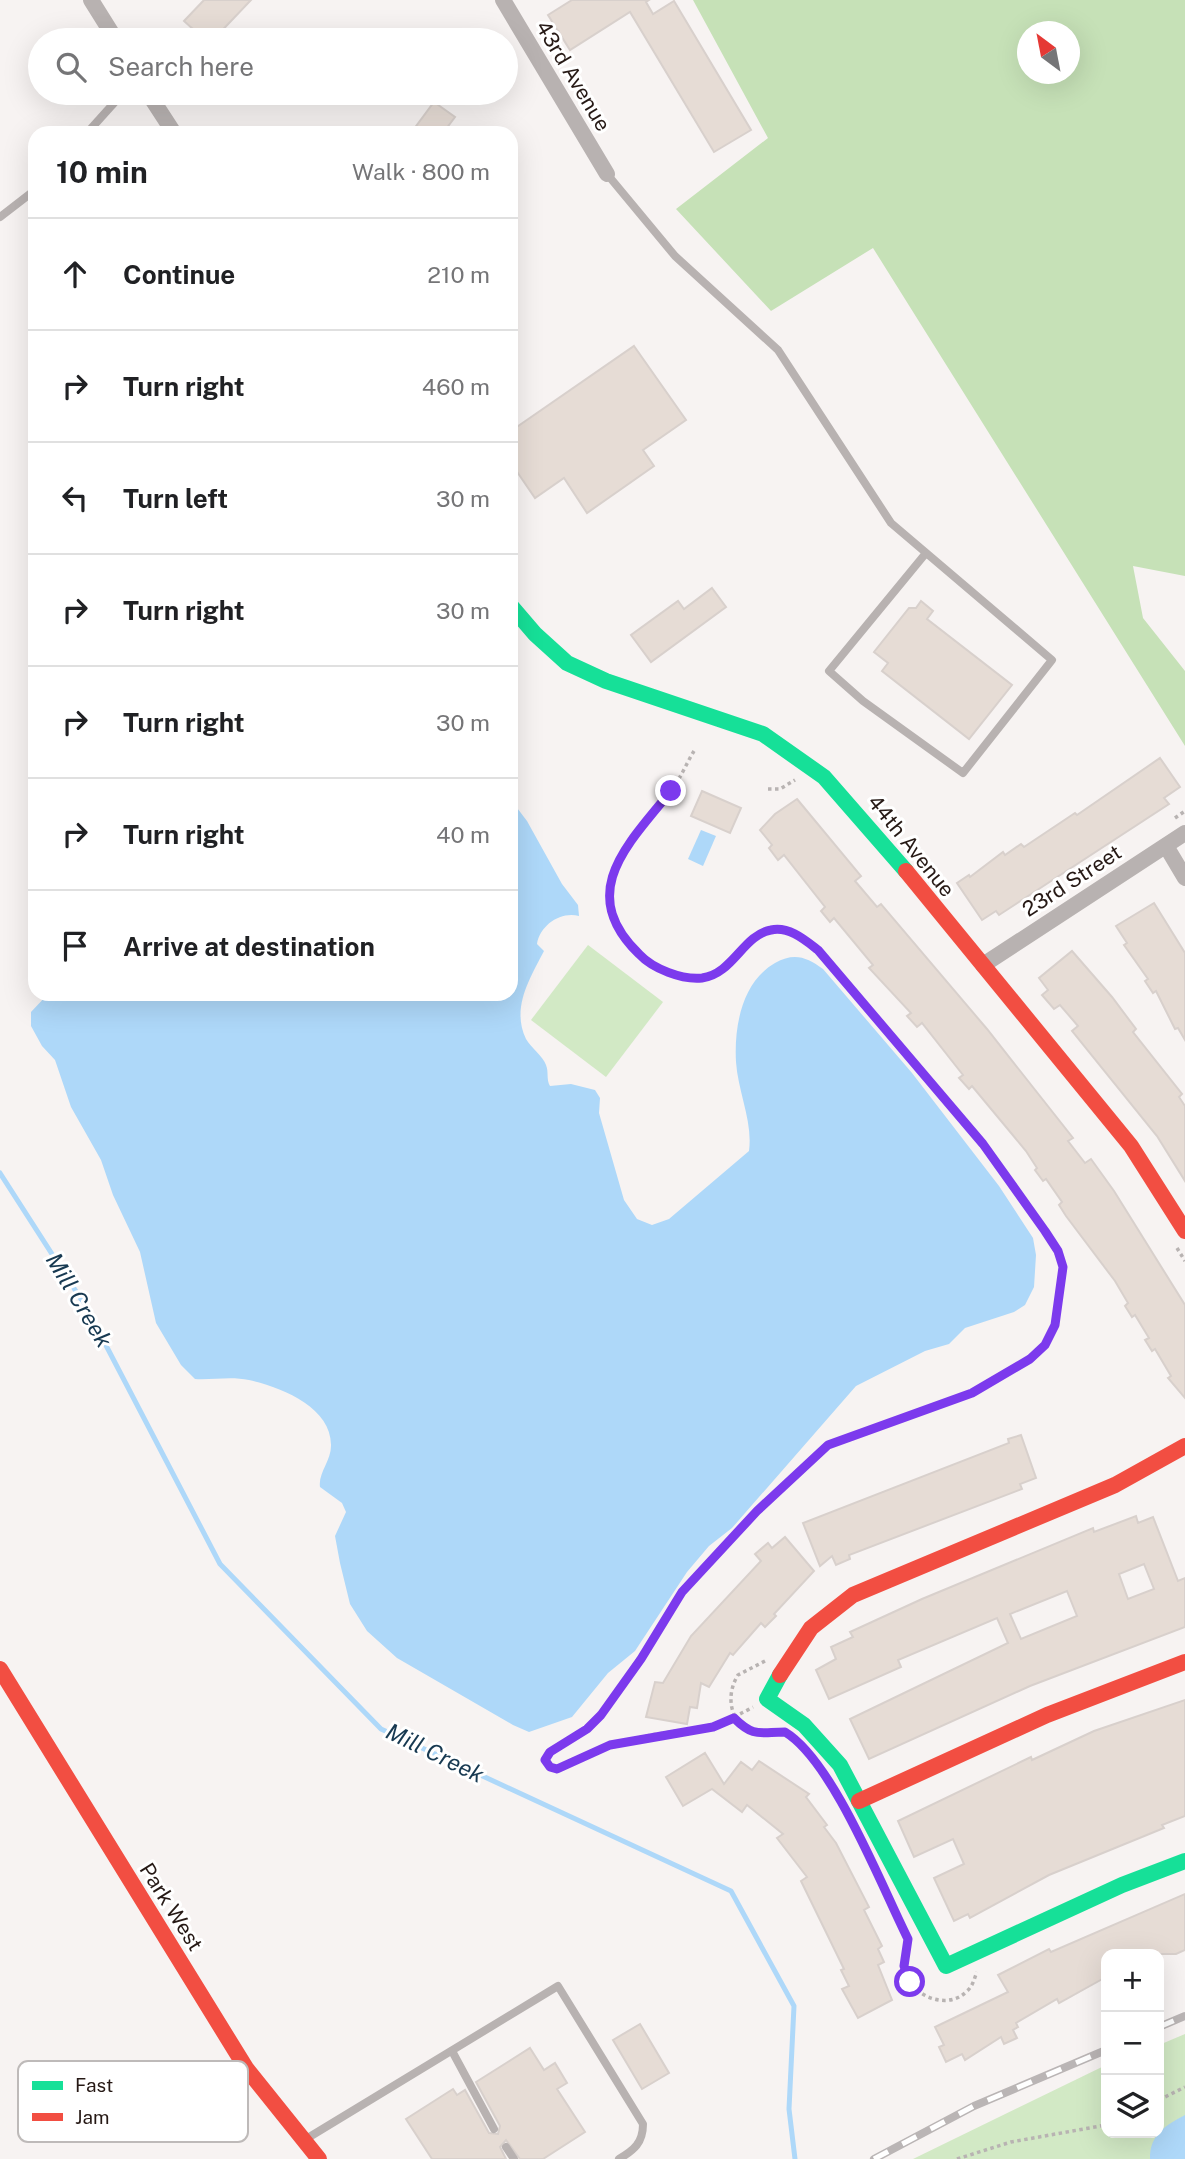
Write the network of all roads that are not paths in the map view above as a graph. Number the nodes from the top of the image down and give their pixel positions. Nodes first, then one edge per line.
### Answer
1 (91, 0) edge
2 (503, 0) edge
3 (108, 28) edge
4 (112, 105) edge
5 (156, 105) edge
6 (94, 126) edge
7 (169, 126) edge
8 (607, 174) joint
9 (28, 195) edge
10 (0, 217) edge
11 (926, 553) junction
12 (518, 615) edge
13 (1185, 833) edge
14 (1166, 846) junction
15 (1185, 877) edge
16 (983, 965) junction
17 (1185, 1231) edge
18 (1185, 1446) edge
19 (1185, 1662) edge
20 (0, 1669) edge
21 (859, 1801) junction
22 (1185, 1861) edge
23 (452, 2051) junction
24 (242, 2061) edge
25 (248, 2071) edge
26 (494, 2129) dead end
27 (304, 2141) junction
28 (506, 2147) dead end
29 (318, 2159) edge
30 (514, 2159) edge
31 (619, 2159) edge

1 - 3 street
2 - 8 street, 43rd Avenue
4 - 6 lane
5 - 7 street
8 - 11 lane
9 - 10 lane
11 - 11 lane
12 - 16 street, 44th Avenue
13 - 14 street, 23rd Street
14 - 15 street
14 - 16 street, 23rd Street
16 - 17 street, 44th Avenue
18 - 21 street
19 - 21 street
20 - 24 street, Park West
21 - 22 street
23 - 26 lane
23 - 27 lane
23 - 31 lane
25 - 27 street, Park West
27 - 29 street, Park West
28 - 30 lane

